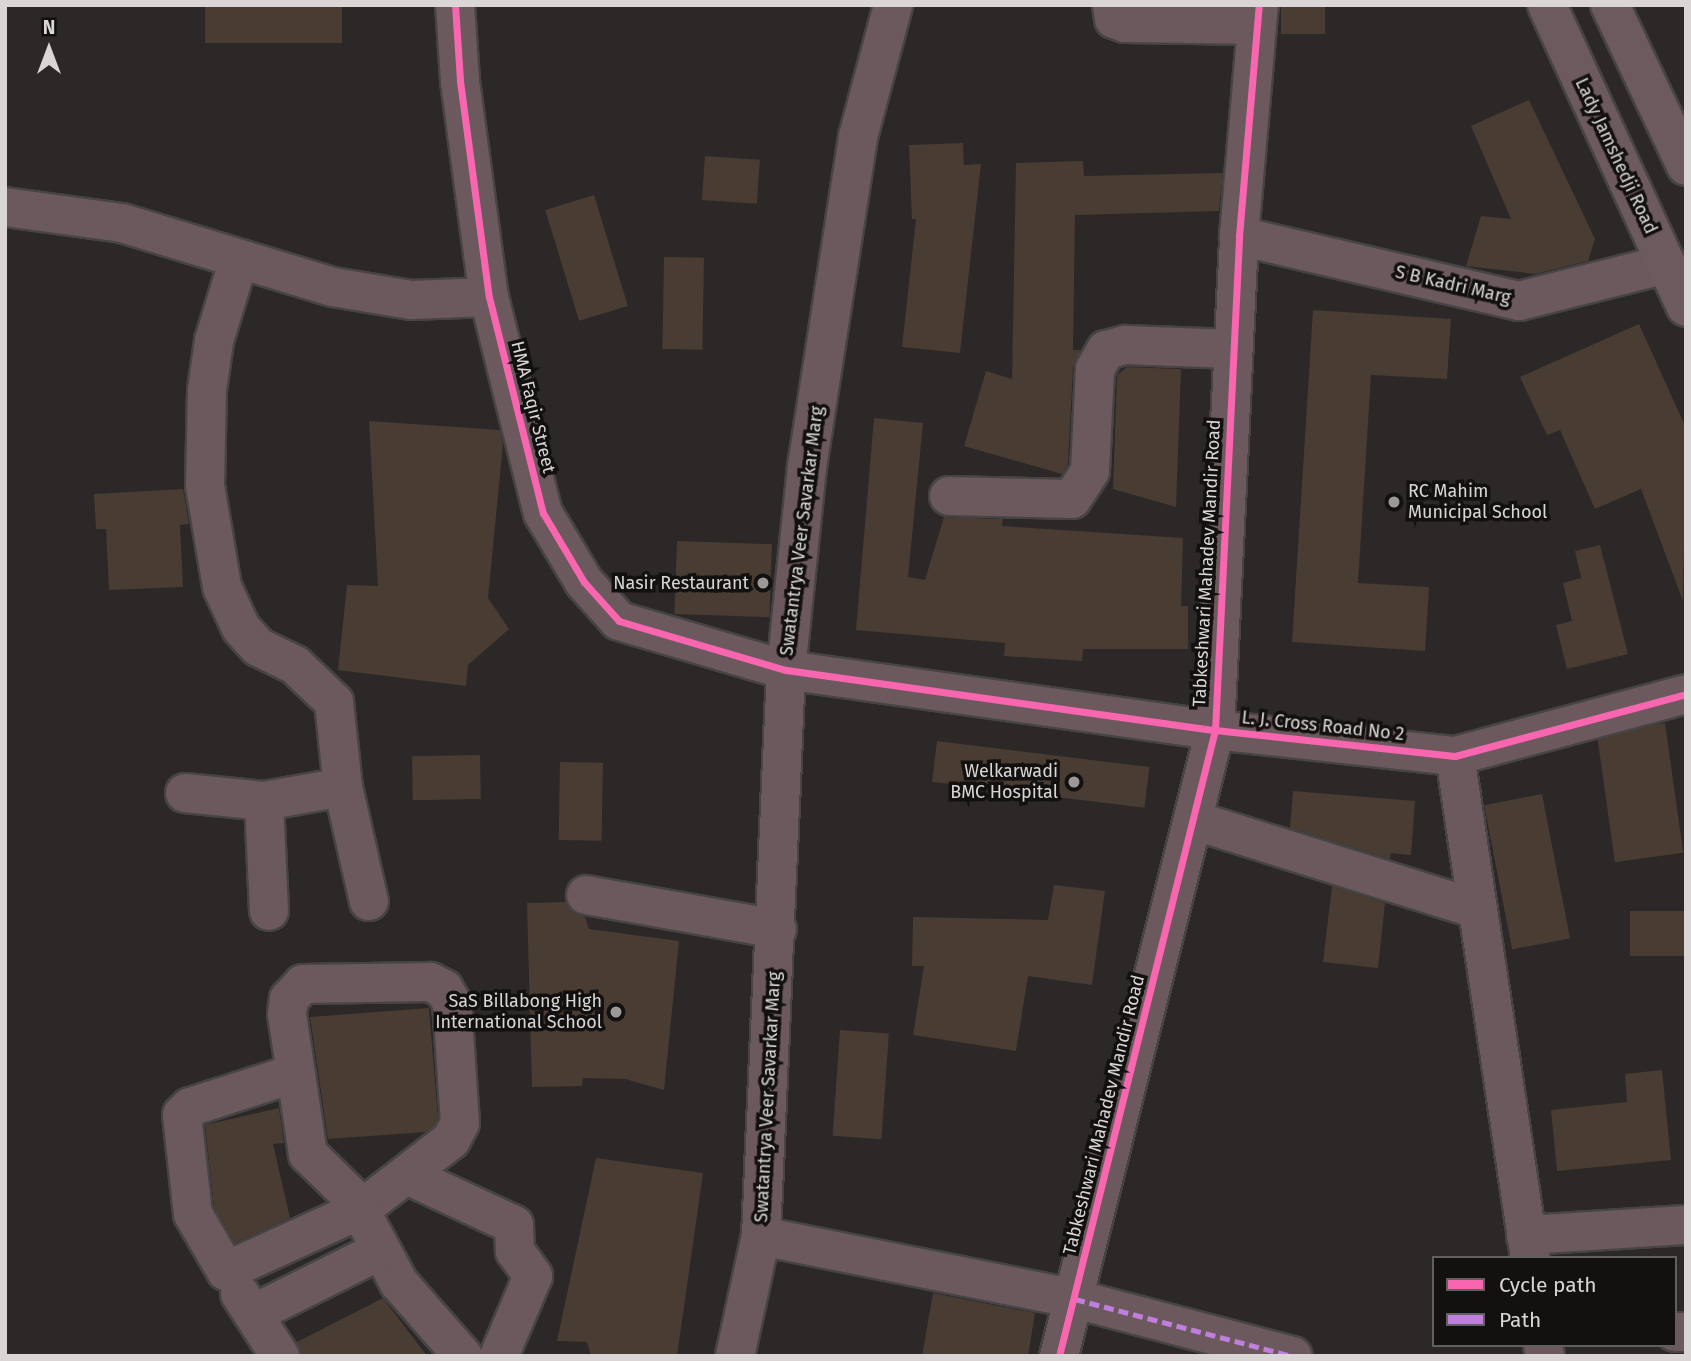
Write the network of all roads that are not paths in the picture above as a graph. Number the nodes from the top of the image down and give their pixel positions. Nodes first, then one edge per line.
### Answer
1 (455, 5) edge
2 (893, 5) edge
3 (1112, 5) edge
4 (1547, 5) edge
5 (1610, 5) edge
6 (1258, 15) edge
7 (1686, 166) edge
8 (5, 207) edge
9 (1239, 236) junction
10 (239, 259) junction
11 (1666, 264) junction
12 (489, 297) junction
13 (1686, 307) edge
14 (1233, 349) junction
15 (949, 496) dead end
16 (786, 670) junction
17 (1686, 694) edge
18 (1215, 730) junction
19 (1455, 756) junction
20 (343, 788) junction
21 (185, 793) dead end
22 (264, 801) junction
23 (1193, 820) junction
24 (586, 895) dead end
25 (369, 901) dead end
26 (1477, 909) junction
27 (269, 911) dead end
28 (777, 929) junction
29 (293, 1074) junction
30 (409, 1176) junction
31 (360, 1210) junction
32 (1686, 1225) edge
33 (761, 1236) junction
34 (1590, 1244) edge
35 (1528, 1247) edge
36 (381, 1250) junction
37 (226, 1271) junction
38 (1075, 1299) junction
39 (253, 1314) junction
40 (461, 1355) edge
41 (280, 1356) edge
42 (499, 1356) edge
43 (735, 1356) edge
44 (1059, 1356) edge
45 (1293, 1356) edge

1 - 12 street, HMA Faqir Street
2 - 16 street, Swatantrya Veer Savarkar Marg
3 - 6 street
4 - 11 main road, Lady Jamshedji Road
5 - 7 main road
6 - 9 street, Tabkeshwari Mahadev Mandir Road
8 - 10 street
9 - 11 street, S B Kadri Marg
9 - 14 street, Tabkeshwari Mahadev Mandir Road
10 - 12 street
10 - 20 street
11 - 13 main road, Lady Jamshedji Road
12 - 16 street, HMA Faqir Street
14 - 15 street
14 - 18 street, Tabkeshwari Mahadev Mandir Road
16 - 18 street, L. J. Cross Road No 2
16 - 28 street, Swatantrya Veer Savarkar Marg
17 - 19 street, L. J. Cross Road No 2
18 - 19 street, L. J. Cross Road No 2
18 - 23 street, Tabkeshwari Mahadev Mandir Road
19 - 26 street
20 - 22 street
20 - 25 street
21 - 22 street
22 - 27 street
23 - 26 street
23 - 38 street, Tabkeshwari Mahadev Mandir Road
24 - 28 street
26 - 35 street
28 - 33 street, Swatantrya Veer Savarkar Marg
29 - 30 street
29 - 31 street
29 - 37 street
30 - 31 street
30 - 42 street
31 - 36 street
31 - 37 street
32 - 34 street
33 - 38 street
33 - 43 street, Swatantrya Veer Savarkar Marg
34 - 35 street
36 - 39 street
36 - 40 street
37 - 39 street
38 - 44 street, Tabkeshwari Mahadev Mandir Road
38 - 45 street
39 - 41 street

